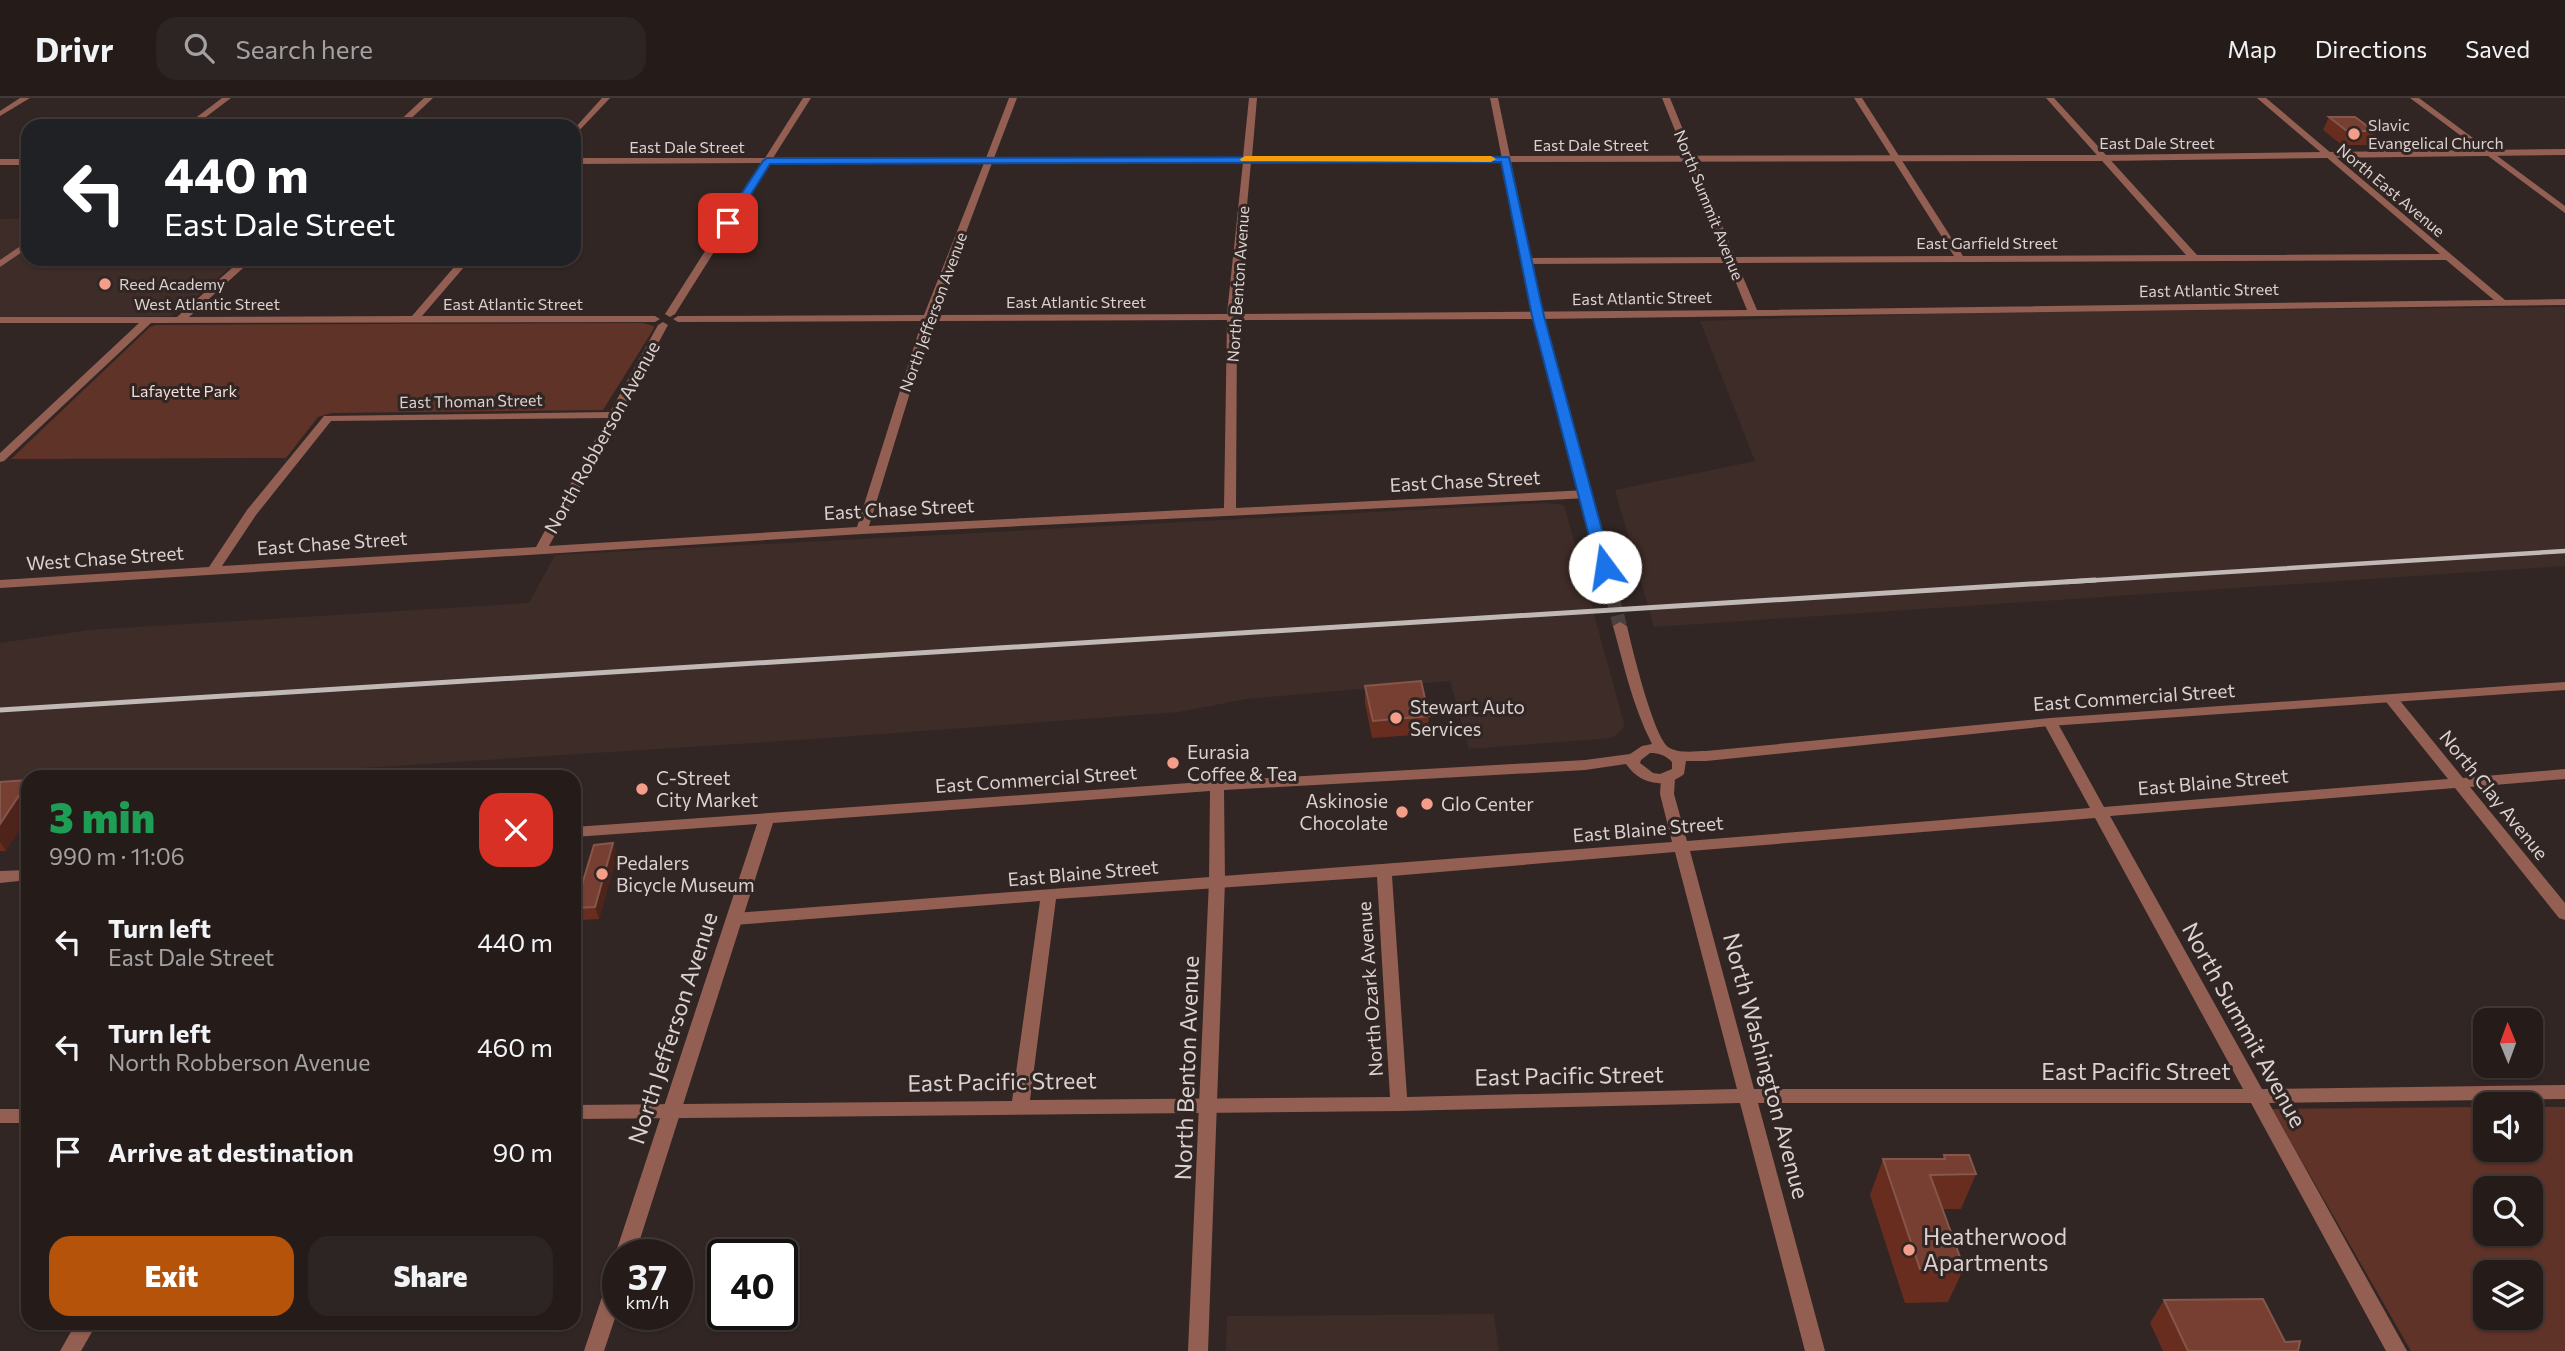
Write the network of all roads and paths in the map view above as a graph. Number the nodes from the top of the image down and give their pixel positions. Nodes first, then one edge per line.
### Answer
1 (26, 98) edge
2 (227, 98) edge
3 (429, 98) edge
4 (606, 98) edge
5 (807, 98) edge
6 (1013, 98) edge
7 (1253, 98) edge
8 (1494, 98) edge
9 (1666, 98) edge
10 (1857, 98) edge
11 (2050, 98) edge
12 (2261, 98) edge
13 (2414, 98) edge
14 (0, 114) edge
15 (198, 119) edge
16 (406, 119) edge
17 (581, 126) edge
18 (2565, 152) edge
19 (2488, 153) junction
20 (2329, 156) junction
21 (2104, 158) junction
22 (1247, 159) junction
23 (1505, 159) junction
24 (1690, 159) junction
25 (1897, 159) junction
26 (990, 160) junction
27 (581, 161) edge
28 (767, 161) junction
29 (0, 162) edge
30 (21, 162) edge
31 (2565, 211) edge
32 (21, 249) edge
33 (2193, 257) junction
34 (2448, 257) junction
35 (1960, 259) junction
36 (1730, 260) junction
37 (1527, 261) junction
38 (0, 264) edge
39 (240, 266) edge
40 (460, 266) edge
41 (2502, 302) junction
42 (2565, 302) edge
43 (1752, 311) junction
44 (1538, 316) junction
45 (674, 317) junction
46 (1232, 317) junction
47 (928, 319) junction
48 (0, 320) edge
49 (148, 320) junction
50 (179, 320) junction
51 (414, 320) junction
52 (659, 322) junction
53 (615, 415) junction
54 (0, 459) edge
55 (1587, 494) junction
56 (1230, 512) junction
57 (862, 530) junction
58 (541, 549) junction
59 (213, 570) junction
60 (0, 584) edge
61 (1612, 595) tunnel mouth
62 (1620, 626) tunnel mouth
63 (2565, 686) edge
64 (2392, 700) junction
65 (2050, 722) junction
66 (1653, 734) junction
67 (1673, 757) junction
68 (1640, 764) junction
69 (2565, 774) edge
70 (2459, 782) junction
71 (1217, 786) junction
72 (1667, 786) junction
73 (2100, 811) junction
74 (767, 817) junction
75 (581, 831) edge
76 (1682, 845) junction
77 (1384, 871) junction
78 (21, 876) edge
79 (0, 877) edge
80 (1217, 881) junction
81 (1049, 895) junction
82 (2565, 914) edge
83 (734, 919) junction
84 (2565, 1092) edge
85 (1749, 1096) junction
86 (2257, 1096) junction
87 (1399, 1104) junction
88 (1207, 1105) junction
89 (1020, 1106) junction
90 (672, 1111) junction
91 (581, 1112) edge
92 (0, 1116) edge
93 (21, 1116) edge
94 (630, 1239) edge
95 (602, 1327) edge
96 (83, 1330) edge
97 (70, 1351) edge
98 (594, 1351) edge
99 (1198, 1351) edge
100 (1815, 1351) edge
101 (2397, 1351) edge

1 - 14 street
2 - 15 street
3 - 16 street
4 - 17 street
5 - 28 street
6 - 26 street, North Jefferson Avenue
7 - 22 street, North Benton Avenue
8 - 23 street
9 - 24 street, North Summit Avenue
10 - 25 street
11 - 21 street
12 - 20 street, North East Avenue
13 - 19 street
18 - 19 street, East Dale Street
19 - 20 street, East Dale Street
19 - 31 street
20 - 21 street, East Dale Street
20 - 34 street, North East Avenue
21 - 25 street, East Dale Street
21 - 33 street
22 - 23 street, East Dale Street
22 - 26 street, East Dale Street
22 - 46 street, North Benton Avenue
23 - 24 street, East Dale Street
23 - 37 street
24 - 25 street, East Dale Street
24 - 36 street, North Summit Avenue
25 - 35 street
26 - 28 street, East Dale Street
26 - 47 street, North Jefferson Avenue
27 - 28 street, East Dale Street
28 - 45 street
29 - 30 street
32 - 38 street
33 - 34 street, East Garfield Street
33 - 35 street, East Garfield Street
34 - 41 street, North East Avenue
35 - 36 street, East Garfield Street
36 - 37 street, East Garfield Street
36 - 43 street, North Summit Avenue
37 - 44 street
39 - 50 street
40 - 51 street
41 - 42 street, East Atlantic Street
41 - 43 street, East Atlantic Street
43 - 44 street, East Atlantic Street
44 - 46 street, East Atlantic Street
44 - 55 street
45 - 47 street, East Atlantic Street
45 - 52 street, East Atlantic Street
46 - 47 street, East Atlantic Street
46 - 56 street, North Benton Avenue
47 - 57 street, North Jefferson Avenue
48 - 49 street, West Atlantic Street
49 - 50 street, West Atlantic Street
49 - 54 street
50 - 51 street, West Atlantic Street
51 - 52 street, East Atlantic Street
52 - 53 street, North Robberson Avenue
53 - 58 street, North Robberson Avenue
53 - 59 street, East Thoman Street
55 - 56 street, East Chase Street
55 - 61 street
56 - 57 street, East Chase Street
57 - 58 street, East Chase Street
58 - 59 street, East Chase Street
59 - 60 street, West Chase Street
62 - 66 street
63 - 64 street, East Commercial Street
64 - 65 street, East Commercial Street
64 - 70 street, North Clay Avenue
65 - 67 street, East Commercial Street
65 - 73 street, North Summit Avenue
66 - 67 street
66 - 68 street
67 - 68 street, East Commercial Street
67 - 72 street
68 - 71 street, East Commercial Street
68 - 72 street
69 - 70 street, East Blaine Street
70 - 73 street, East Blaine Street
70 - 82 street, North Clay Avenue
71 - 74 street, East Commercial Street
71 - 80 street, North Benton Avenue
72 - 76 street, North Washington Avenue
73 - 76 street, East Blaine Street
73 - 86 street, North Summit Avenue
74 - 75 street, East Commercial Street
74 - 83 street, North Jefferson Avenue
76 - 77 street, East Blaine Street
76 - 85 street, North Washington Avenue
77 - 80 street, East Blaine Street
77 - 87 street, North Ozark Avenue
78 - 79 street
80 - 81 street, East Blaine Street
80 - 88 street, North Benton Avenue
81 - 83 street, East Blaine Street
81 - 89 street
83 - 90 street, North Jefferson Avenue
84 - 86 street, East Pacific Street
85 - 86 street, East Pacific Street
85 - 87 street, East Pacific Street
85 - 100 street, North Washington Avenue
86 - 101 street, North Summit Avenue
87 - 88 street, East Pacific Street
88 - 89 street, East Pacific Street
88 - 99 street, North Benton Avenue
89 - 90 street, East Pacific Street
90 - 91 street, East Pacific Street
90 - 94 street, North Jefferson Avenue
92 - 93 street
95 - 98 street
96 - 97 street

